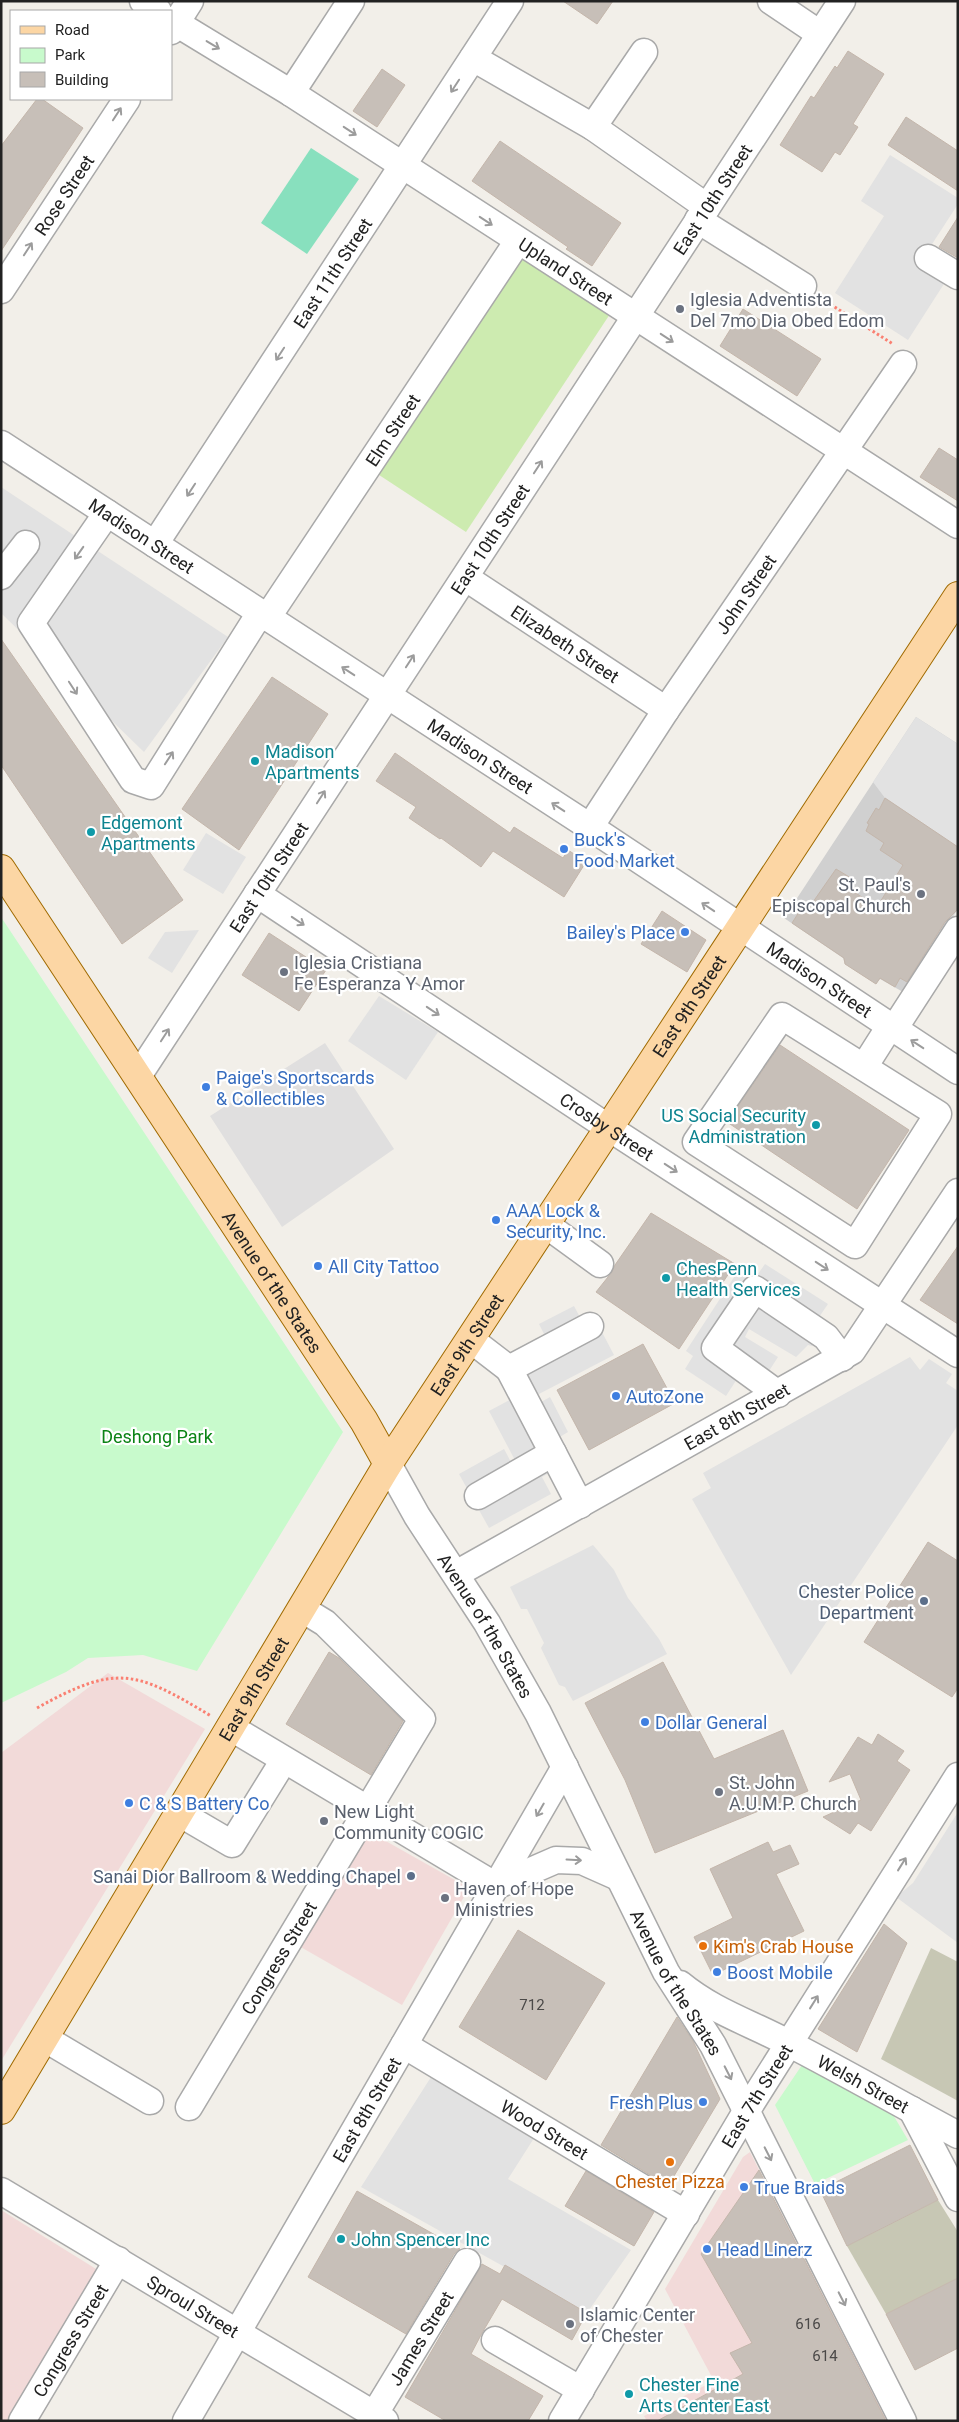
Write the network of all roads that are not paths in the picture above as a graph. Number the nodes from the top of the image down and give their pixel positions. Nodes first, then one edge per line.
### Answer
1 (143, 1) edge
2 (190, 1) edge
3 (351, 1) edge
4 (510, 1) edge
5 (771, 1) edge
6 (842, 1) edge
7 (155, 10) edge
8 (172, 18) edge
9 (172, 23) edge
10 (820, 34) junction
11 (644, 52) dead end
12 (473, 58) junction
13 (291, 93) junction
14 (126, 100) edge
15 (593, 127) junction
16 (403, 166) junction
17 (702, 213) junction
18 (518, 242) junction
19 (928, 258) dead end
20 (958, 276) edge
21 (803, 286) road end
22 (1, 290) edge
23 (635, 318) junction
24 (903, 364) road end
25 (1, 444) edge
26 (844, 451) junction
27 (107, 513) junction
28 (958, 525) edge
29 (26, 544) dead end
30 (155, 544) junction
31 (1, 576) edge
32 (466, 578) junction
33 (958, 596) edge
34 (264, 616) junction
35 (387, 696) junction
36 (666, 710) junction
37 (590, 827) junction
38 (1, 869) edge
39 (258, 894) junction
40 (740, 928) junction
41 (958, 930) edge
42 (892, 1028) junction
43 (864, 1067) junction
44 (958, 1070) edge
45 (138, 1076) junction
46 (609, 1128) junction
47 (770, 1190) junction
48 (958, 1192) edge
49 (751, 1220) junction
50 (546, 1224) junction
51 (600, 1264) dead end
52 (883, 1306) junction
53 (590, 1326) dead end
54 (470, 1339) junction
55 (958, 1354) edge
56 (842, 1358) junction
57 (509, 1369) junction
58 (778, 1394) junction
59 (553, 1453) junction
60 (388, 1464) junction
61 (478, 1496) dead end
62 (580, 1505) junction
63 (456, 1574) junction
64 (302, 1609) junction
65 (230, 1727) junction
66 (284, 1760) junction
67 (565, 1768) junction
68 (958, 1776) edge
69 (367, 1808) junction
70 (179, 1812) junction
71 (618, 1877) junction
72 (496, 1886) junction
73 (666, 1972) junction
74 (44, 2038) junction
75 (788, 2043) junction
76 (404, 2044) junction
77 (150, 2101) dead end
78 (190, 2107) dead end
79 (1, 2110) edge
80 (747, 2110) junction
81 (912, 2110) junction
82 (958, 2134) edge
83 (1, 2191) edge
84 (958, 2198) edge
85 (686, 2214) junction
86 (118, 2260) junction
87 (467, 2262) dead end
88 (236, 2334) junction
89 (495, 2340) dead end
90 (581, 2390) junction
91 (367, 2416) edge
92 (22, 2421) edge
93 (186, 2421) edge
94 (562, 2421) edge
95 (903, 2421) edge

1 - 7 street, Upland Street
2 - 8 street
3 - 13 street
4 - 12 street, East 11th Street
5 - 10 street
6 - 10 street, East 10th Street
9 -> 13 street, Upland Street
10 - 17 street, East 10th Street
11 - 15 street
12 - 15 street
12 -> 16 street, East 11th Street
13 -> 16 street, Upland Street
22 -> 14 street, Rose Street
15 - 17 street
16 -> 18 street, Upland Street
16 -> 30 street, East 11th Street
17 - 21 street
17 - 23 street, East 10th Street
18 - 23 street, Upland Street
18 - 34 street, Elm Street
19 - 20 street
23 -> 26 street, Upland Street
32 -> 23 street, East 10th Street
24 - 26 street, John Street
25 - 27 street, Madison Street
26 - 28 street, Upland Street
26 - 36 street, John Street
27 - 30 street, Madison Street
27 -> 34 street, Elm Street
29 - 31 street
30 - 34 street, Madison Street
35 -> 32 street, East 10th Street
32 - 36 street, Elizabeth Street
33 - 40 main road, East 9th Street
35 -> 34 street, Madison Street
37 -> 35 street, Madison Street
39 -> 35 street, East 10th Street
36 - 37 street, John Street
40 -> 37 street, Madison Street
38 - 45 main road, Avenue of the States
45 -> 39 street, East 10th Street
39 -> 46 street, Crosby Street
40 - 42 street, Madison Street
40 - 46 main road, East 9th Street
41 - 42 street
42 - 43 street
44 -> 42 street, Madison Street
43 - 47 street
43 - 47 street
45 - 60 main road, Avenue of the States
46 -> 49 street, Crosby Street
46 - 50 main road, East 9th Street
47 - 49 street
48 - 52 street, East 8th Street
49 -> 52 street, Crosby Street
50 - 51 street
50 - 54 main road, East 9th Street
52 - 55 street, Crosby Street
52 - 56 street, East 8th Street
53 - 57 street
54 - 57 street
54 - 60 main road, East 9th Street
56 - 58 street, East 8th Street
56 - 58 street
57 - 59 street
58 - 62 street, East 8th Street
59 - 61 street
59 - 62 street
60 - 63 street, Avenue of the States
60 - 64 main road, East 9th Street
62 - 63 street, East 8th Street
63 - 67 street, Avenue of the States
64 - 65 main road, East 9th Street
64 - 69 street, Congress Street
65 - 66 street
65 - 70 main road, East 9th Street
66 - 69 street
66 - 70 street
67 - 71 street, Avenue of the States
67 -> 72 street, East 8th Street
75 -> 68 street, East 7th Street
69 - 72 street
69 - 78 street, Congress Street
70 - 74 main road, East 9th Street
72 -> 71 street
71 - 73 street, Avenue of the States
72 - 76 street, East 8th Street
73 - 75 street, Welsh Street
73 -> 80 street, Avenue of the States
74 - 77 street
74 - 79 main road, East 9th Street
75 - 80 street, East 7th Street
75 - 81 street, Welsh Street
76 - 85 street, Wood Street
76 - 88 street, East 8th Street
80 - 85 street, East 7th Street
80 -> 95 street, Avenue of the States
81 - 82 street, Welsh Street
81 - 84 street
83 - 86 street, Sproul Street
85 - 90 street, East 7th Street
86 - 88 street, Sproul Street
86 - 92 street, Congress Street
87 - 91 street, James Street
88 - 91 street, Sproul Street
88 - 93 street, East 8th Street
89 - 90 street
90 - 94 street, East 7th Street

